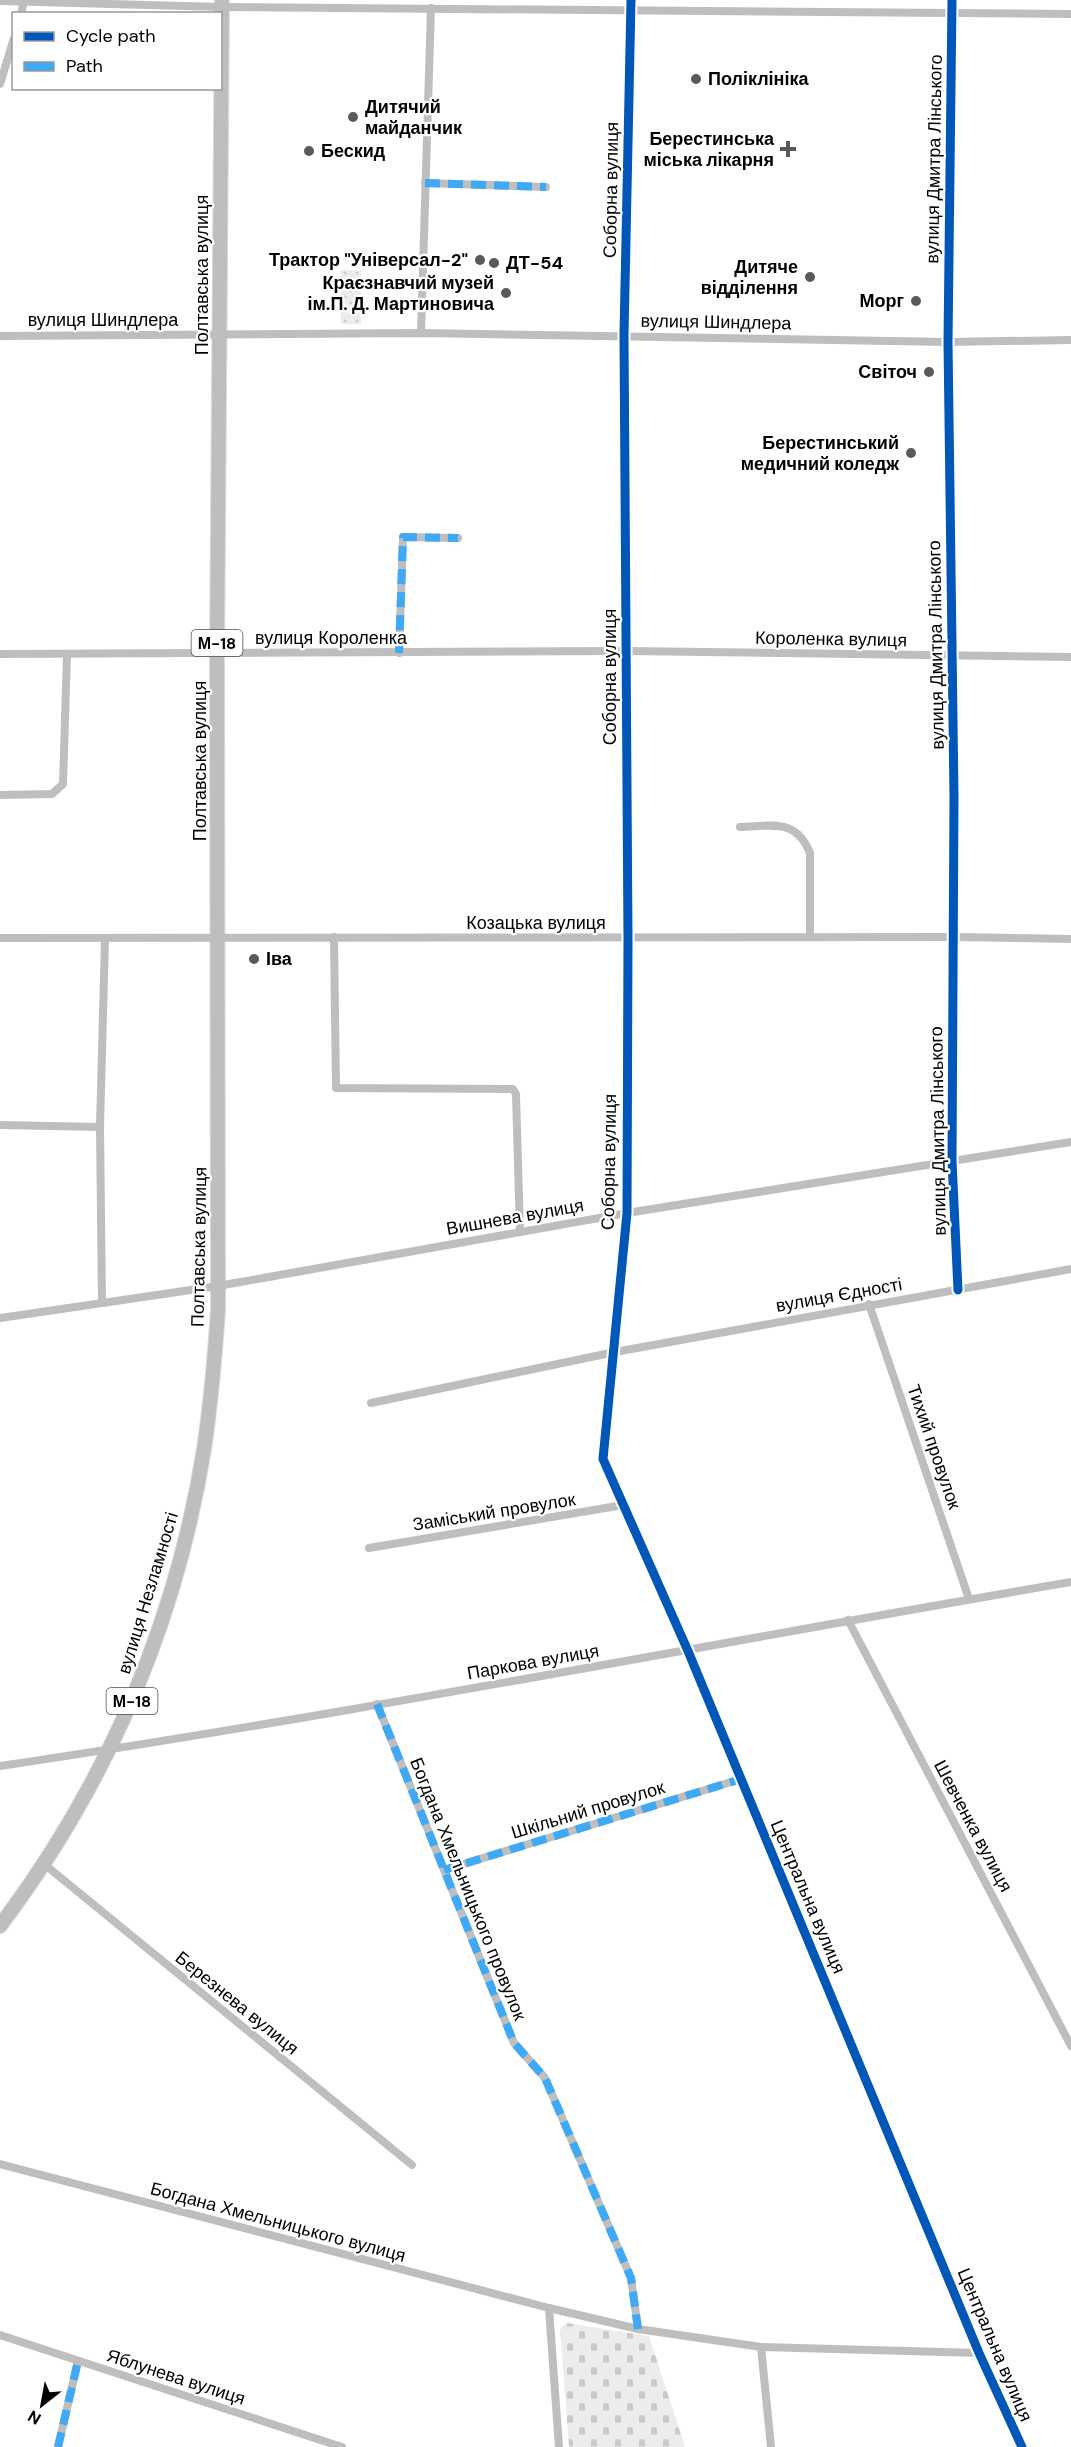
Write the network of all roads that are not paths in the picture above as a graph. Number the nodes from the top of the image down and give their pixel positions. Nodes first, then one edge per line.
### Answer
1 (631, 0) edge
2 (952, 0) edge
3 (0, 1) edge
4 (24, 1) edge
5 (222, 4) edge
6 (431, 8) junction
7 (631, 11) junction
8 (952, 14) junction
9 (1071, 14) edge
10 (12, 45) edge
11 (0, 84) edge
12 (221, 90) edge
13 (425, 183) junction
14 (546, 187) dead end
15 (421, 333) junction
16 (220, 334) junction
17 (624, 335) junction
18 (0, 336) edge
19 (1071, 340) edge
20 (948, 342) junction
21 (458, 538) dead end
22 (627, 651) junction
23 (217, 653) junction
24 (399, 653) junction
25 (0, 654) edge
26 (66, 654) junction
27 (953, 656) junction
28 (1071, 657) edge
29 (0, 795) edge
30 (740, 827) dead end
31 (810, 937) junction
32 (954, 937) junction
33 (0, 938) edge
34 (219, 938) junction
35 (334, 938) junction
36 (628, 938) junction
37 (105, 939) junction
38 (1071, 939) edge
39 (0, 1125) edge
40 (100, 1127) junction
41 (1071, 1142) edge
42 (952, 1161) junction
43 (627, 1213) junction
44 (520, 1232) junction
45 (1071, 1269) edge
46 (218, 1286) junction
47 (958, 1290) junction
48 (102, 1303) junction
49 (869, 1304) junction
50 (0, 1318) edge
51 (612, 1352) junction
52 (370, 1403) dead end
53 (204, 1449) joint
54 (623, 1505) junction
55 (369, 1548) dead end
56 (1071, 1582) edge
57 (969, 1599) junction
58 (848, 1620) junction
59 (688, 1651) junction
60 (377, 1704) junction
61 (111, 1749) junction
62 (0, 1766) edge
63 (741, 1779) junction
64 (44, 1864) junction
65 (444, 1870) junction
66 (0, 1926) edge
67 (1071, 2046) edge
68 (0, 2164) edge
69 (412, 2165) dead end
70 (549, 2308) junction
71 (639, 2330) junction
72 (0, 2335) edge
73 (760, 2348) junction
74 (979, 2353) junction
75 (78, 2361) junction
76 (58, 2447) edge
77 (342, 2447) edge
78 (559, 2447) edge
79 (771, 2447) edge
80 (1022, 2447) edge

1 - 7 street, Соборна вулиця
2 - 8 street, вулиця Дмитра Лінського
3 - 4 street
4 - 5 street
5 - 6 street
6 - 7 street
6 - 13 street
7 - 8 street
7 - 17 street, Соборна вулиця
8 - 9 street
8 - 20 street, вулиця Дмитра Лінського
10 - 11 street
12 - 16 highway, Полтавська вулиця / М-18
13 - 14 street
13 - 15 street
15 - 16 street, вулиця Шиндлера
15 - 17 street, вулиця Шиндлера
16 - 18 street, вулиця Шиндлера
16 - 23 highway, Полтавська вулиця / М-18
17 - 20 street, вулиця Шиндлера
17 - 22 street, Соборна вулиця
19 - 20 street, вулиця Шиндлера
20 - 27 street, вулиця Дмитра Лінського
21 - 24 street
22 - 24 street, вулиця Короленка
22 - 27 street, Короленка вулиця
22 - 36 street, Соборна вулиця
23 - 24 street, вулиця Короленка
23 - 26 street, вулиця Короленка
23 - 34 highway, Полтавська вулиця / М-18
25 - 26 street, вулиця Короленка
26 - 29 street
27 - 28 street, Короленка вулиця
27 - 32 street, вулиця Дмитра Лінського
30 - 31 street
31 - 32 street, Козацька вулиця
31 - 36 street, Козацька вулиця
32 - 38 street, Козацька вулиця
32 - 42 street, вулиця Дмитра Лінського
33 - 37 street, Козацька вулиця
34 - 35 street, Козацька вулиця
34 - 37 street, Козацька вулиця
34 - 46 highway, Полтавська вулиця / М-18
35 - 36 street, Козацька вулиця
35 - 44 street
36 - 43 street, Соборна вулиця
37 - 40 street
39 - 40 street
40 - 48 street
41 - 42 street, Вишнева вулиця
42 - 43 street, Вишнева вулиця
42 - 47 street, вулиця Дмитра Лінського
43 - 44 street, Вишнева вулиця
43 - 51 street, Соборна вулиця
44 - 46 street, Вишнева вулиця
45 - 47 street, вулиця Єдності
46 - 48 street, Вишнева вулиця
46 - 53 highway, Полтавська вулиця / М-18
47 - 49 street, вулиця Єдності
48 - 50 street, Вишнева вулиця
49 - 51 street, вулиця Єдності
49 - 57 street, Тихий провулок
51 - 52 street, вулиця Єдності
51 - 54 street, Центральна вулиця
53 - 61 highway, вулиця Незламності / М-18
54 - 55 street, Заміський провулок
54 - 59 street, Центральна вулиця
56 - 57 street, Паркова вулиця
57 - 58 street, Паркова вулиця
58 - 59 street, Паркова вулиця
58 - 67 street, Шевченка вулиця
59 - 60 street, Паркова вулиця
59 - 63 street, Центральна вулиця
60 - 61 street, Паркова вулиця
60 - 65 street, Богдана Хмельницького провулок
61 - 62 street, Паркова вулиця
61 - 64 highway, вулиця Незламності / М-18
63 - 65 street, Шкільний провулок
63 - 74 street, Центральна вулиця
64 - 66 highway, вулиця Незламності / М-18
64 - 69 street, Березнева вулиця
65 - 71 street, Богдана Хмельницького провулок
68 - 70 street, Богдана Хмельницького вулиця
70 - 71 street, Богдана Хмельницького вулиця
70 - 78 street
71 - 73 street, Богдана Хмельницького вулиця
72 - 75 street, Яблунева вулиця
73 - 74 street, Богдана Хмельницького вулиця
73 - 79 street
74 - 80 street, Центральна вулиця
75 - 76 street
75 - 77 street, Яблунева вулиця

